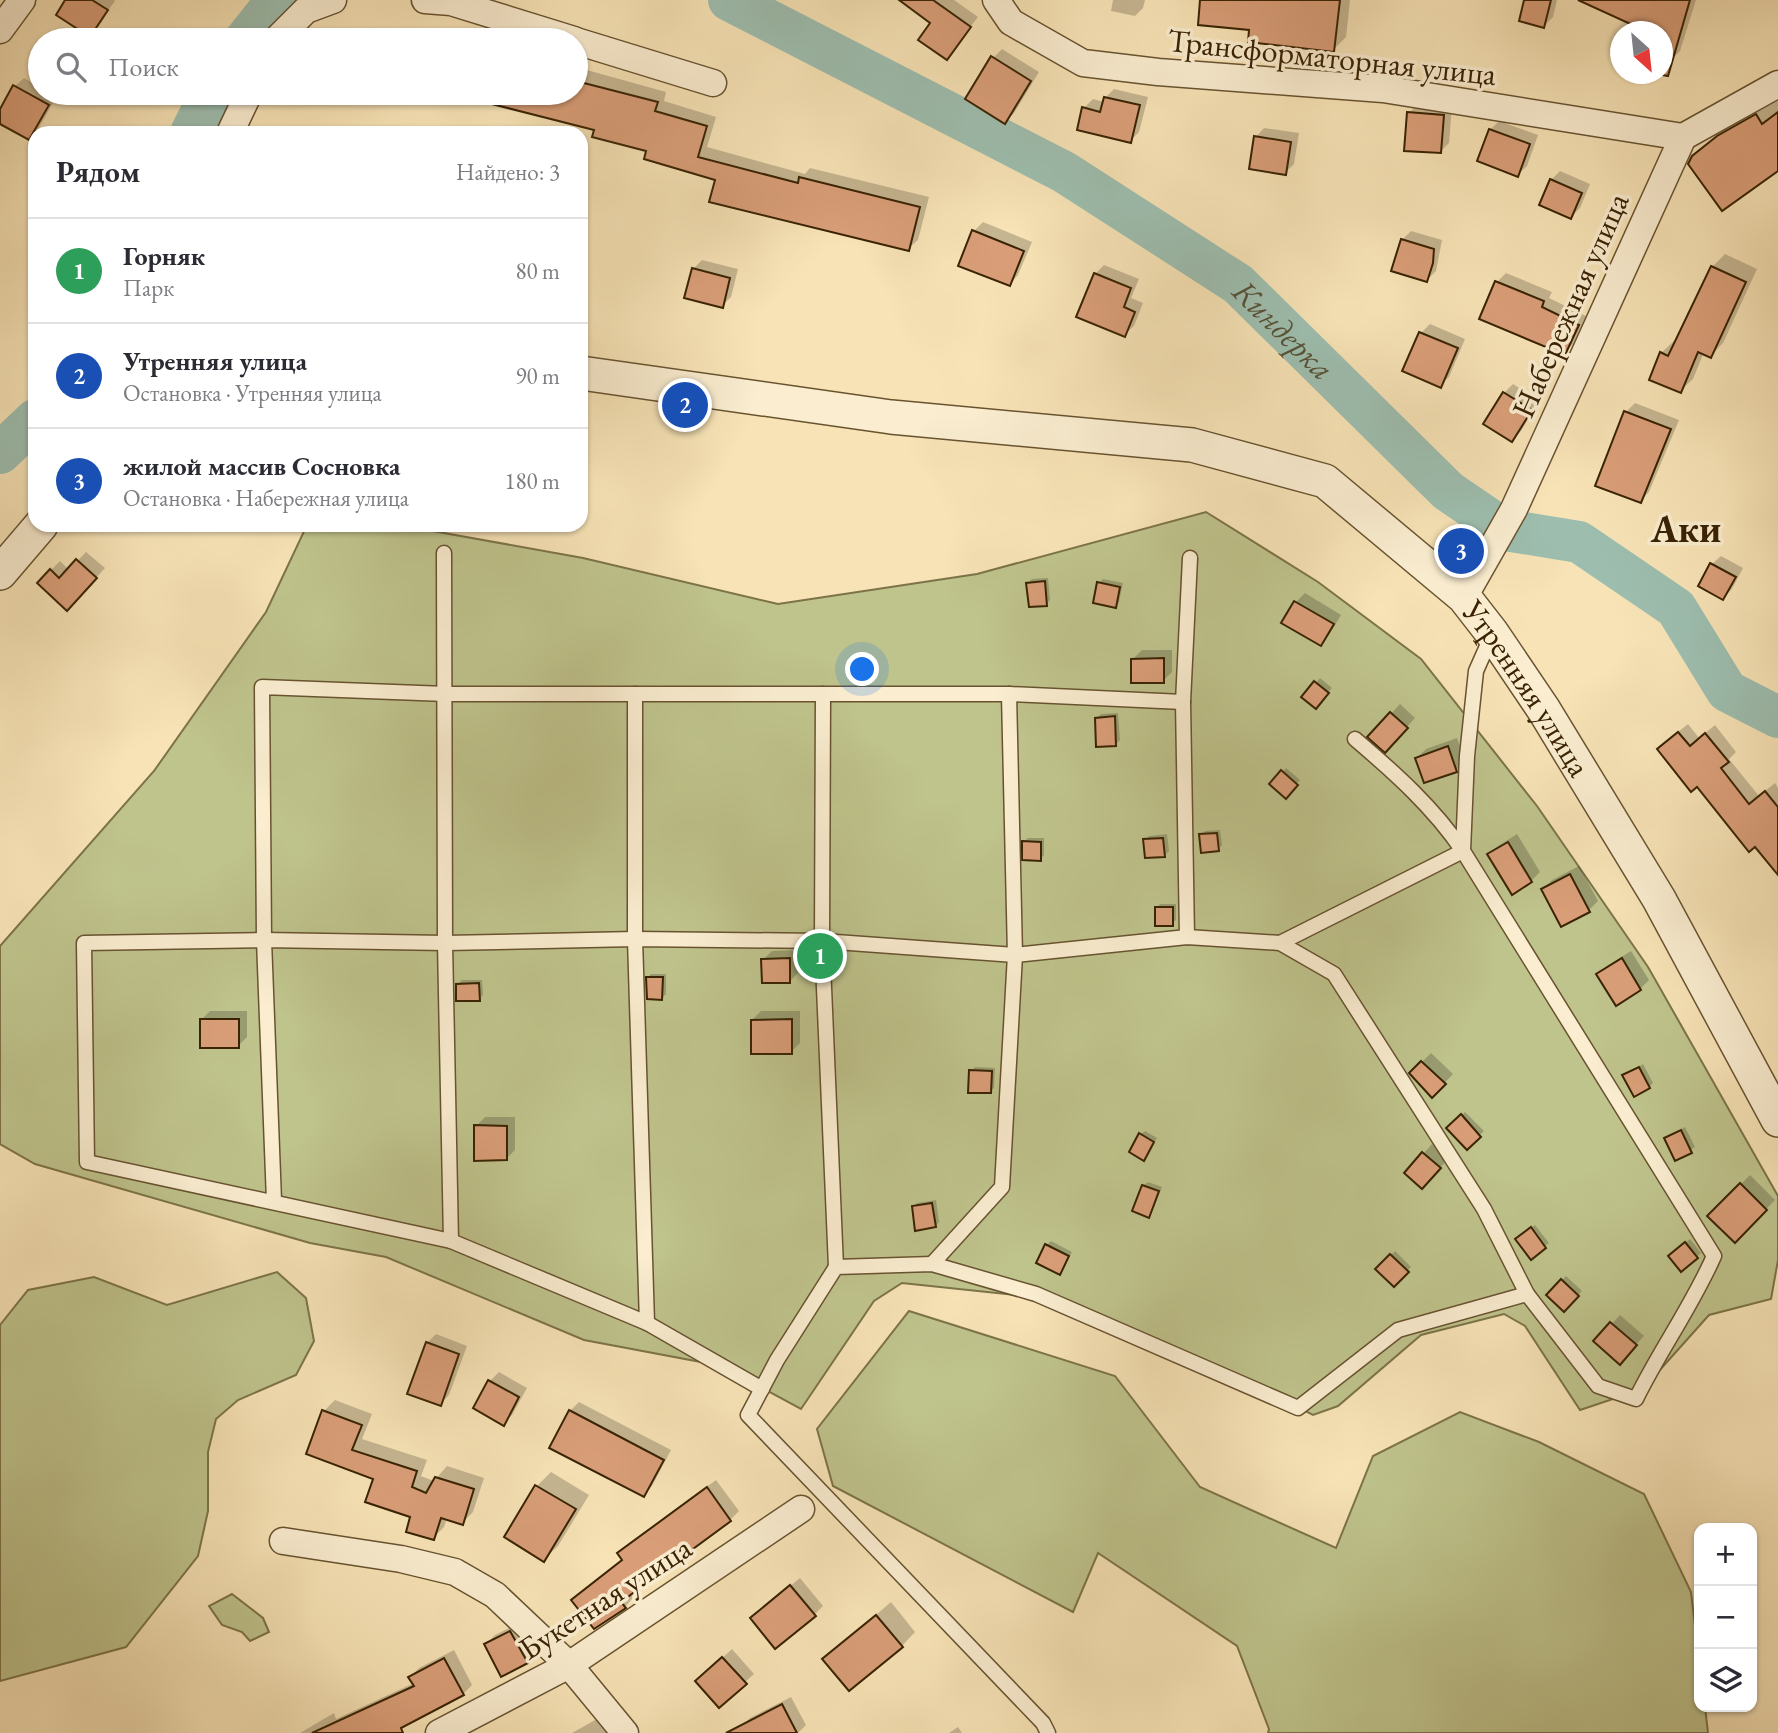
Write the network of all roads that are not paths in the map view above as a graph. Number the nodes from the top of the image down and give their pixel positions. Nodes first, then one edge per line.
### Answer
1 (22, 0) edge
2 (333, 0) edge
3 (425, 0) edge
4 (996, 0) edge
5 (288, 28) edge
6 (534, 28) edge
7 (0, 30) edge
8 (588, 45) edge
9 (713, 83) dead end
10 (1778, 84) edge
11 (243, 105) edge
12 (233, 126) edge
13 (1683, 137) junction
14 (588, 374) edge
15 (35, 532) edge
16 (444, 553) dead end
17 (1190, 558) dead end
18 (0, 573) edge
19 (1464, 597) junction
20 (1492, 633) junction
21 (635, 694) junction
22 (823, 694) junction
23 (1009, 694) junction
24 (446, 695) junction
25 (1183, 702) junction
26 (1355, 739) dead end
27 (1463, 851) junction
28 (1188, 937) junction
29 (635, 939) junction
30 (264, 940) junction
31 (822, 942) junction
32 (445, 943) junction
33 (1280, 943) junction
34 (1015, 955) junction
35 (1778, 1120) edge
36 (274, 1201) junction
37 (451, 1241) junction
38 (932, 1264) junction
39 (836, 1267) junction
40 (1527, 1294) junction
41 (647, 1324) junction
42 (762, 1388) junction
43 (801, 1509) dead end
44 (283, 1541) dead end
45 (569, 1665) junction
46 (439, 1733) edge
47 (625, 1733) edge
48 (1048, 1733) edge

1 - 7 street
2 - 5 street
3 - 6 street
4 - 13 street, Трансформаторная улица
8 - 9 street
10 - 13 street
11 - 12 street
13 - 19 street, Набережная улица
14 - 19 street, Утренняя улица
15 - 18 street
16 - 24 lane
17 - 25 lane
19 - 20 street, Утренняя улица
20 - 27 lane
20 - 35 street, Утренняя улица
21 - 22 lane
21 - 24 lane
21 - 29 lane
22 - 23 lane
22 - 31 lane
23 - 25 lane
23 - 34 lane
24 - 30 lane
24 - 32 lane
25 - 28 lane
26 - 27 lane
27 - 33 lane
27 - 40 lane
28 - 33 lane
28 - 34 lane
29 - 31 lane
29 - 32 lane
29 - 41 lane
30 - 32 lane
30 - 36 lane
30 - 36 lane
31 - 34 lane
31 - 39 lane
32 - 37 lane
33 - 40 lane
34 - 38 lane
36 - 37 lane
37 - 41 lane
38 - 39 lane
38 - 40 lane
39 - 42 lane
41 - 42 lane
42 - 48 lane
43 - 45 street, Букетная улица
44 - 45 street
45 - 46 street, Букетная улица
45 - 47 street

